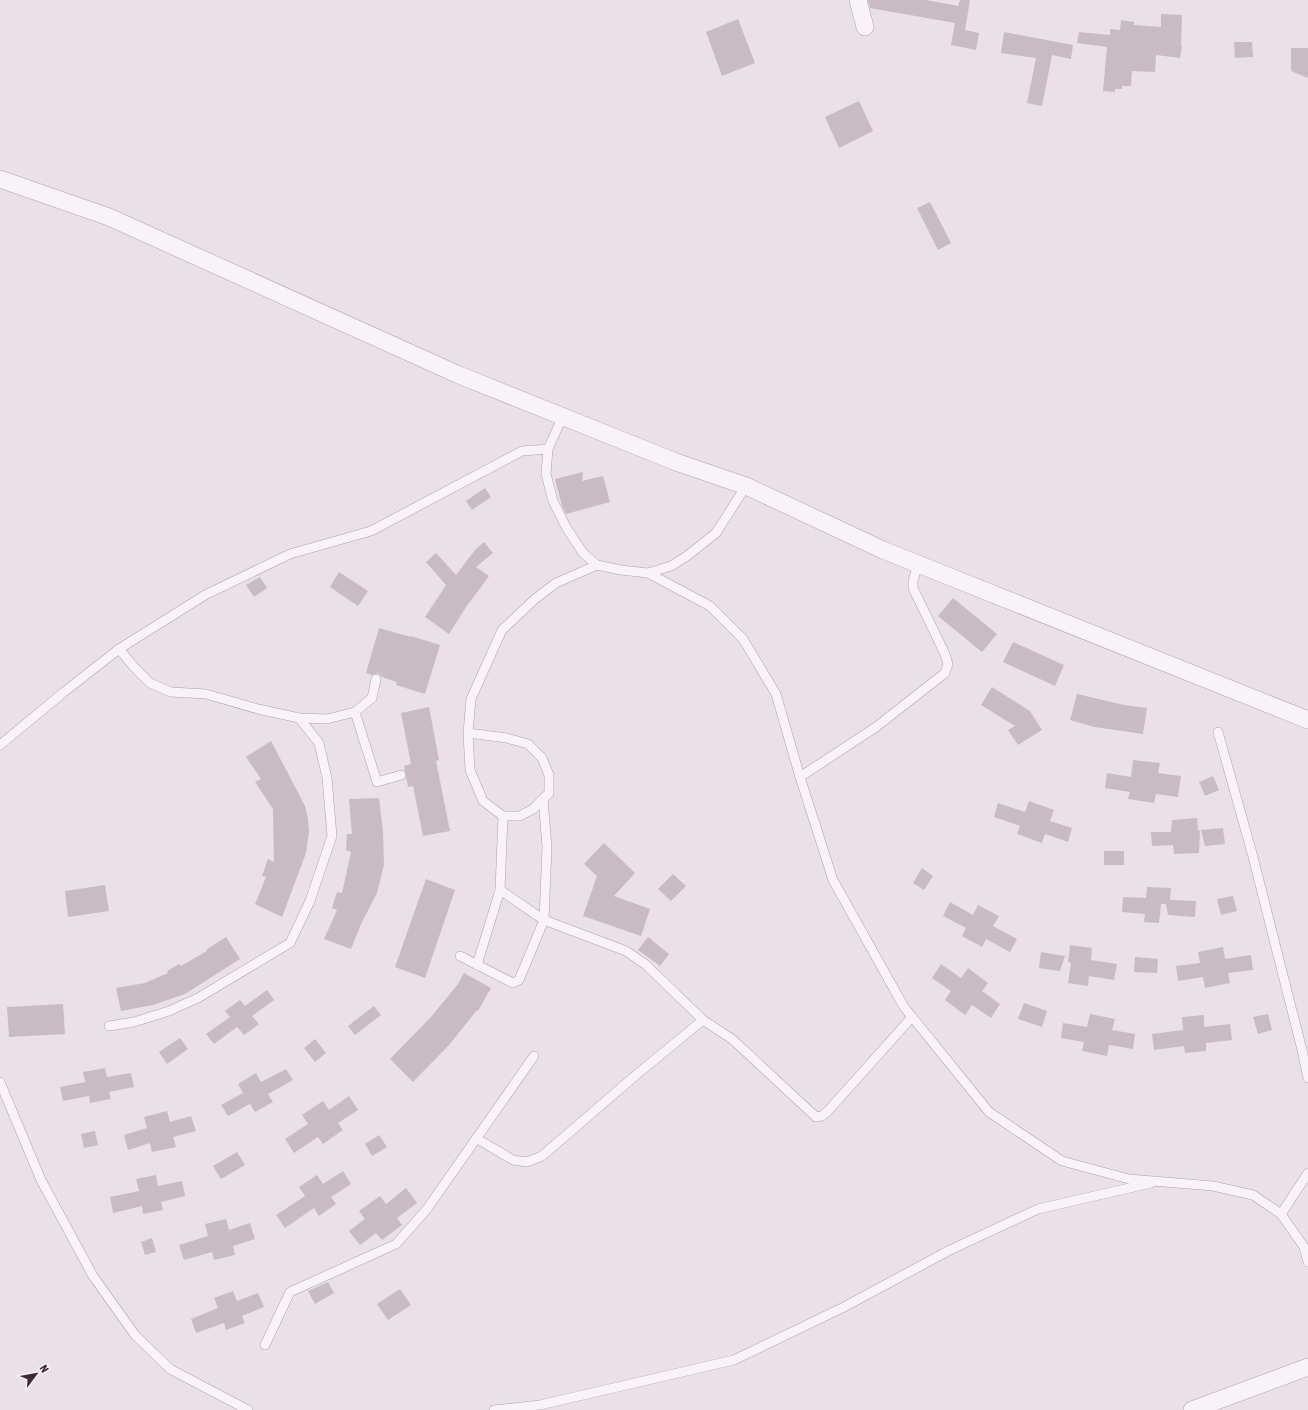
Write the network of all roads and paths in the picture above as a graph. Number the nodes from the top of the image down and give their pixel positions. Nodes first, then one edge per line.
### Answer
1 (858, 0) edge
2 (865, 27) dead end
3 (0, 179) edge
4 (563, 416) junction
5 (548, 449) junction
6 (746, 486) junction
7 (918, 564) junction
8 (597, 565) junction
9 (648, 573) junction
10 (120, 649) junction
11 (376, 679) dead end
12 (355, 712) junction
13 (299, 718) junction
14 (1308, 720) edge
15 (1218, 732) dead end
16 (468, 733) junction
17 (0, 745) edge
18 (401, 775) dead end
19 (800, 777) junction
20 (543, 799) junction
21 (503, 816) junction
22 (500, 890) junction
23 (544, 920) junction
24 (460, 956) dead end
25 (477, 965) junction
26 (912, 1017) junction
27 (703, 1020) junction
28 (109, 1026) dead end
29 (534, 1056) dead end
30 (1308, 1078) edge
31 (0, 1082) edge
32 (476, 1138) junction
33 (1308, 1173) edge
34 (1160, 1181) junction
35 (1281, 1214) junction
36 (1308, 1262) edge
37 (265, 1346) dead end
38 (1308, 1367) edge
39 (248, 1410) edge
40 (494, 1410) edge
41 (1192, 1410) edge

1 - 2 street
3 - 4 street
4 - 5 lane
4 - 6 street
5 - 8 lane
5 - 10 lane
6 - 7 street
6 - 9 lane
7 - 14 street
7 - 19 lane
8 - 9 lane
8 - 16 lane
9 - 19 lane
10 - 13 lane
10 - 17 lane
11 - 12 lane
12 - 13 lane
12 - 18 lane
13 - 28 lane
15 - 30 lane
16 - 20 lane
16 - 21 lane
19 - 26 lane
20 - 21 lane
20 - 23 lane
21 - 22 lane
22 - 23 lane
22 - 25 lane
23 - 25 lane
23 - 27 lane
24 - 25 lane
26 - 27 lane
26 - 34 lane
27 - 32 lane
29 - 32 lane
31 - 39 lane
32 - 37 lane
33 - 35 lane
34 - 35 lane
34 - 40 lane
35 - 36 lane
38 - 41 street

